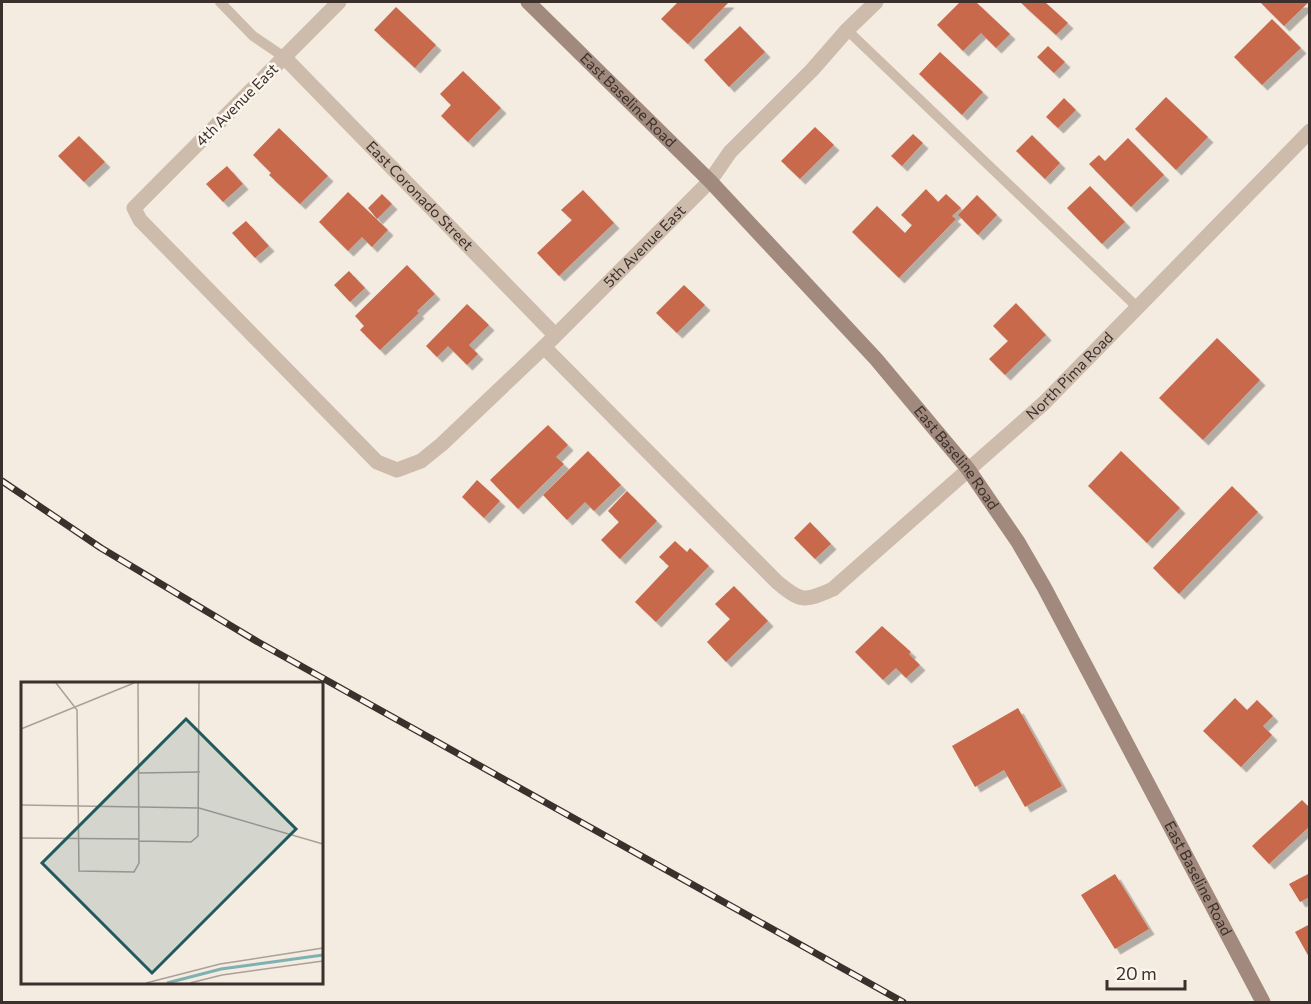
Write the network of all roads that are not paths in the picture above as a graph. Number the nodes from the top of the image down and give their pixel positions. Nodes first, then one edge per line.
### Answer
1 (220, 2) edge
2 (339, 2) edge
3 (528, 2) edge
4 (876, 2) edge
5 (847, 30) junction
6 (284, 57) junction
7 (1310, 131) edge
8 (710, 181) junction
9 (1137, 307) junction
10 (555, 335) junction
11 (543, 347) junction
12 (968, 469) junction
13 (397, 470) joint
14 (1263, 1002) edge

1 - 6 lane
2 - 6 street, 4th Avenue East
3 - 8 main road, East Baseline Road
4 - 5 street, 5th Avenue East
5 - 8 street, 5th Avenue East
5 - 9 lane
6 - 10 street, East Coronado Street
6 - 13 street, 4th Avenue East
7 - 9 street, North Pima Road
8 - 10 street, 5th Avenue East
8 - 12 main road, East Baseline Road
9 - 12 street, North Pima Road
10 - 11 street, 5th Avenue East
11 - 12 street, North Pima Road
11 - 13 street, 5th Avenue East
12 - 14 main road, East Baseline Road

